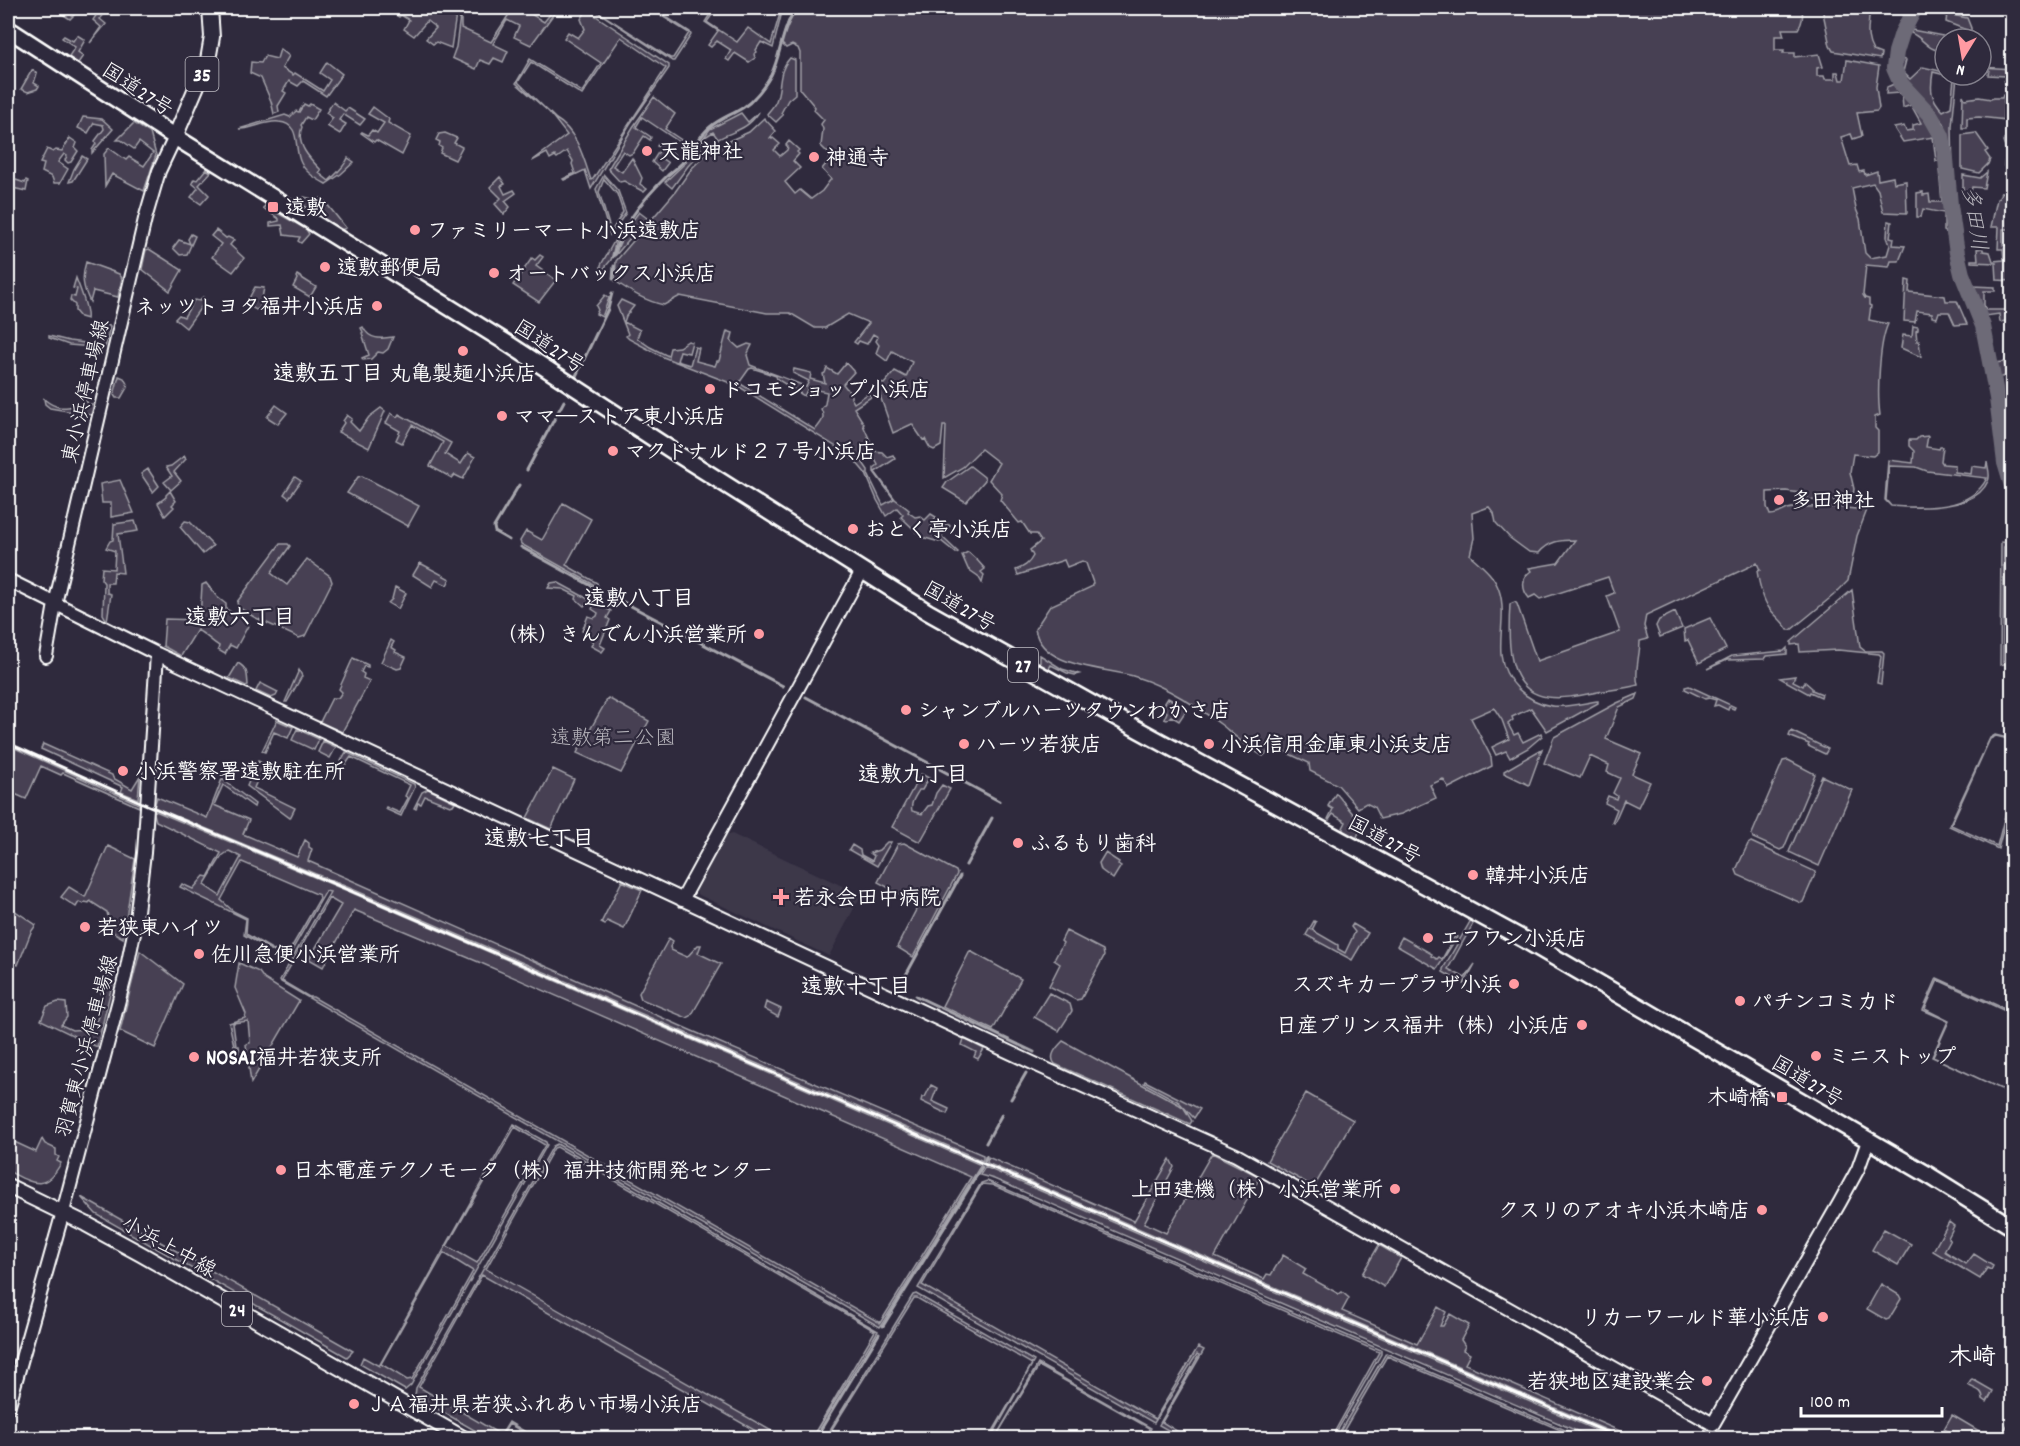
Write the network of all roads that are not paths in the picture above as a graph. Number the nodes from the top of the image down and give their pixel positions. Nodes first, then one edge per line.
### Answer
1 (210, 8) edge
2 (8, 29) edge
3 (175, 137) junction
4 (862, 571) junction
5 (8, 580) edge
6 (55, 604) junction
7 (157, 654) junction
8 (46, 657) dead end
9 (682, 900) junction
10 (1868, 1141) junction
11 (8, 1186) edge
12 (63, 1212) junction
13 (2013, 1227) edge
14 (8, 1408) edge
15 (463, 1438) edge

1 - 3 main road, 35
2 - 3 highway, 国道27号 / 27
3 - 4 highway, 国道27号 / 27
3 - 6 street, 東小浜停車場線
4 - 9 street
4 - 10 highway, 国道27号 / 27
5 - 6 street
6 - 7 street
6 - 8 street, 東小浜停車場線
7 - 9 street
7 - 12 street, 羽賀東小浜停車場線
9 - 10 street
10 - 13 highway, 国道27号 / 27
11 - 12 main road, 小浜上中線 / 24
12 - 14 street, 羽賀東小浜停車場線
12 - 15 main road, 小浜上中線 / 24

